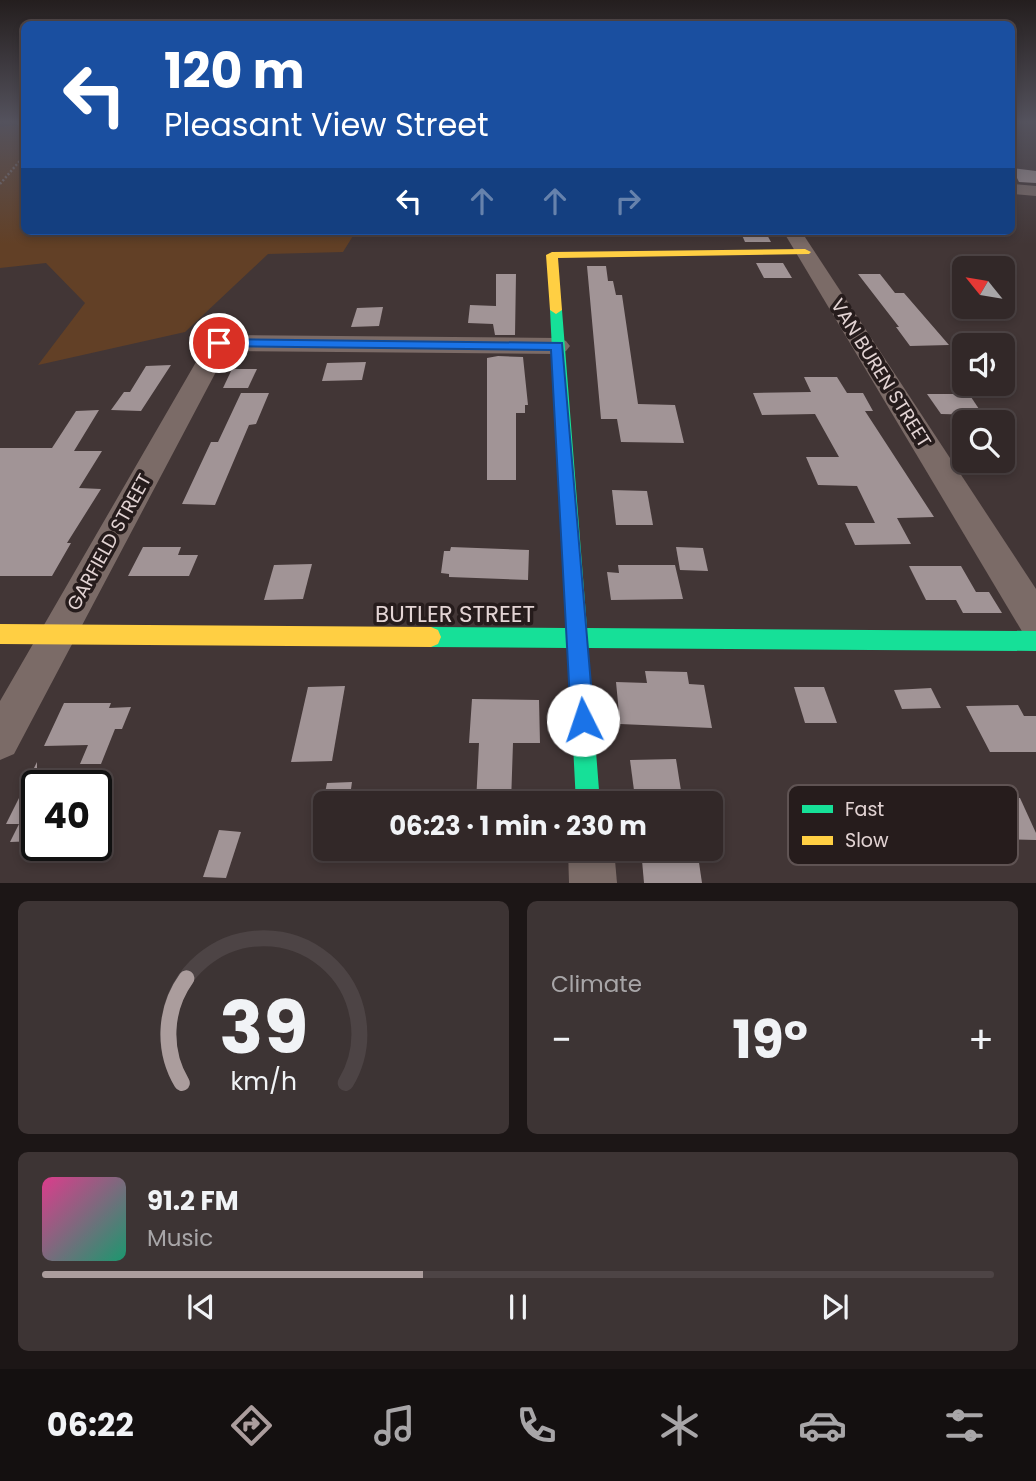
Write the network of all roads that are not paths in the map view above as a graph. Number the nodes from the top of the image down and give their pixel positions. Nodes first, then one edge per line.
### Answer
1 (1015, 188) edge
2 (1036, 191) edge
3 (799, 241) edge
4 (558, 346) junction
5 (1036, 621) edge
6 (0, 634) edge
7 (58, 634) junction
8 (577, 638) junction
9 (1036, 641) edge
10 (0, 740) edge
11 (587, 791) edge
12 (592, 861) edge
13 (593, 883) edge

1 - 2 street
3 - 4 street
3 - 5 street, VAN BUREN STREET
4 - 7 street, GARFIELD STREET
4 - 8 street
6 - 7 street, BUTLER STREET
7 - 8 street, BUTLER STREET
7 - 10 street, GARFIELD STREET
8 - 9 street, BUTLER STREET
8 - 11 street
12 - 13 street

